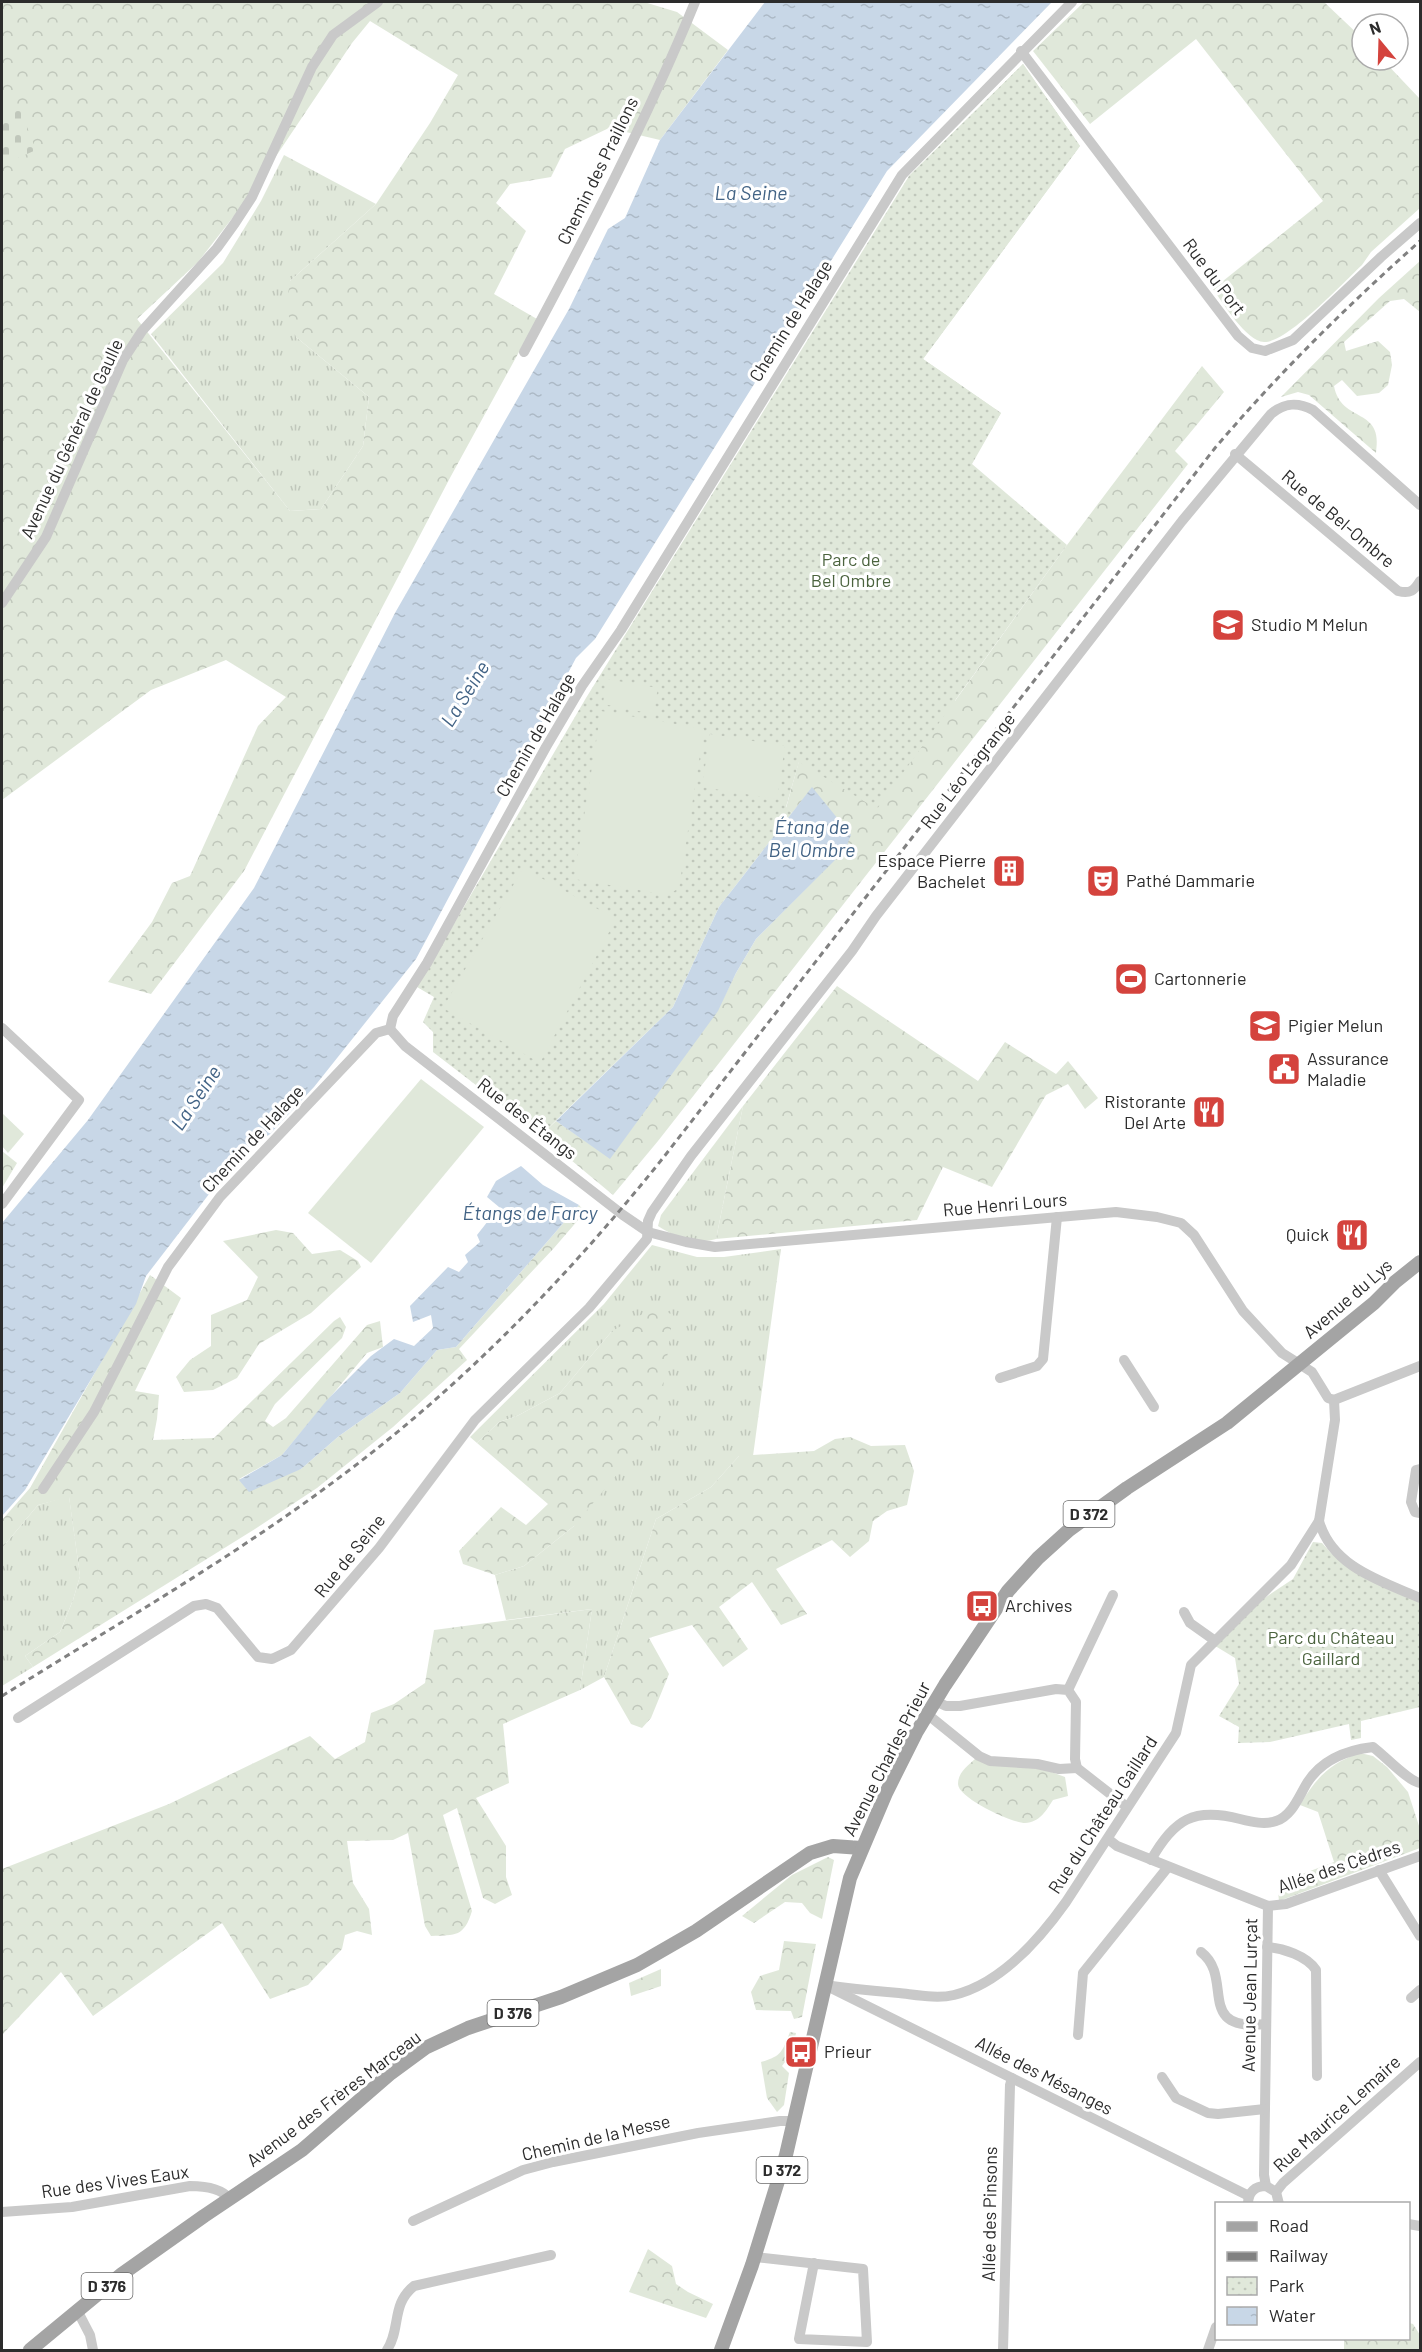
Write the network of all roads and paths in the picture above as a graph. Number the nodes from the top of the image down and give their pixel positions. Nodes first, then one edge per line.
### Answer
1 (378, 2) edge
2 (695, 2) edge
3 (1072, 2) edge
4 (1021, 51) junction
5 (1420, 223) edge
6 (524, 352) dead end
7 (1235, 454) junction
8 (1420, 505) edge
9 (1420, 581) edge
10 (2, 603) edge
11 (2, 1028) edge
12 (390, 1029) junction
13 (2, 1204) edge
14 (1057, 1217) junction
15 (648, 1232) junction
16 (1420, 1262) edge
17 (1124, 1360) dead end
18 (1300, 1363) junction
19 (1420, 1366) edge
20 (1000, 1378) dead end
21 (1335, 1400) junction
22 (1154, 1407) dead end
23 (1420, 1469) edge
24 (43, 1489) dead end
25 (1420, 1513) edge
26 (1319, 1521) junction
27 (1311, 1536) junction
28 (1324, 1537) junction
29 (1113, 1595) dead end
30 (1420, 1598) edge
31 (1184, 1612) dead end
32 (1214, 1640) junction
33 (1068, 1690) junction
34 (935, 1701) junction
35 (927, 1714) junction
36 (18, 1718) dead end
37 (1077, 1768) junction
38 (1420, 1783) edge
39 (1127, 1807) junction
40 (1108, 1839) junction
41 (861, 1848) junction
42 (1420, 1856) edge
43 (1151, 1860) junction
44 (1168, 1867) junction
45 (1379, 1870) junction
46 (1268, 1906) junction
47 (1420, 1936) edge
48 (1267, 1947) junction
49 (1201, 1952) dead end
50 (825, 1985) junction
51 (1420, 1989) edge
52 (1412, 1998) dead end
53 (1266, 2024) junction
54 (1078, 2035) dead end
55 (1420, 2062) edge
56 (1317, 2076) dead end
57 (1162, 2077) dead end
58 (1012, 2078) junction
59 (1265, 2109) junction
60 (795, 2121) junction
61 (1271, 2189) junction
62 (230, 2199) junction
63 (1249, 2200) edge
64 (1278, 2202) edge
65 (2, 2212) edge
66 (413, 2221) dead end
67 (552, 2255) dead end
68 (755, 2257) junction
69 (814, 2263) junction
70 (77, 2310) junction
71 (1215, 2330) edge
72 (30, 2350) edge
73 (93, 2350) edge
74 (387, 2350) edge
75 (721, 2350) edge
76 (1003, 2350) edge
77 (1208, 2350) edge

1 - 10 street, Avenue du Général de Gaulle
2 - 6 street, Chemin des Praillons
3 - 4 street, Chemin de Halage
4 - 5 street, Rue du Port
4 - 12 street, Chemin de Halage
7 - 8 street, Rue Léo Lagrange
7 - 9 street, Rue de Bel-Ombre
7 - 15 street, Rue Léo Lagrange
11 - 13 street
12 - 15 street, Rue des Étangs
12 - 24 street, Chemin de Halage
14 - 15 street, Rue Henri Lours
14 - 18 street, Rue Henri Lours
14 - 20 street
15 - 36 street, Rue de Seine
16 - 18 main road, Avenue du Lys / D 372
17 - 22 street
18 - 21 street, Rue Henri Lours
18 - 34 main road, Avenue Charles Prieur / D 372
19 - 21 street
21 - 26 street
23 - 25 street
26 - 27 street, Rue du Château Gaillard
26 - 28 street
27 - 28 street
27 - 32 street, Rue du Château Gaillard
28 - 30 street
29 - 33 street
31 - 32 street
32 - 39 street, Rue du Château Gaillard
33 - 34 street
33 - 37 street
34 - 35 main road, Avenue Charles Prieur / D 372
35 - 37 street
35 - 41 main road, Avenue Charles Prieur / D 372
37 - 39 street
38 - 43 street
39 - 40 street, Rue du Château Gaillard
40 - 43 street, Avenue Jean Lurçat
40 - 50 street, Rue du Château Gaillard
41 - 50 main road, Avenue Charles Prieur / D 372
41 - 62 main road, Avenue des Frères Marceau / D 376
42 - 45 street, Allée des Cèdres
43 - 44 street, Avenue Jean Lurçat
44 - 46 street, Avenue Jean Lurçat
44 - 54 street
45 - 46 street, Allée des Cèdres
45 - 47 street
46 - 48 street, Avenue Jean Lurçat
48 - 53 street, Avenue Jean Lurçat
48 - 56 street
49 - 53 street
50 - 58 street, Allée des Mésanges
50 - 60 main road, Avenue Charles Prieur / D 372
51 - 52 street
53 - 59 street, Avenue Jean Lurçat
55 - 61 street, Rue Maurice Lemaire
57 - 59 street
58 - 63 street, Allée des Mésanges
58 - 76 street, Allée des Pinsons
59 - 61 street, Avenue Jean Lurçat
60 - 66 street, Chemin de la Messe
60 - 68 main road, Avenue Charles Prieur / D 372
61 - 63 street, Rue Maurice Lemaire
61 - 64 street, Avenue Jean Lurçat
62 - 65 street, Rue des Vives Eaux
62 - 70 main road, Avenue des Frères Marceau / D 376
67 - 74 street
68 - 69 street
68 - 75 main road, Avenue Charles Prieur / D 372
69 - 69 street
70 - 72 main road, D 376
70 - 73 street
71 - 77 street

